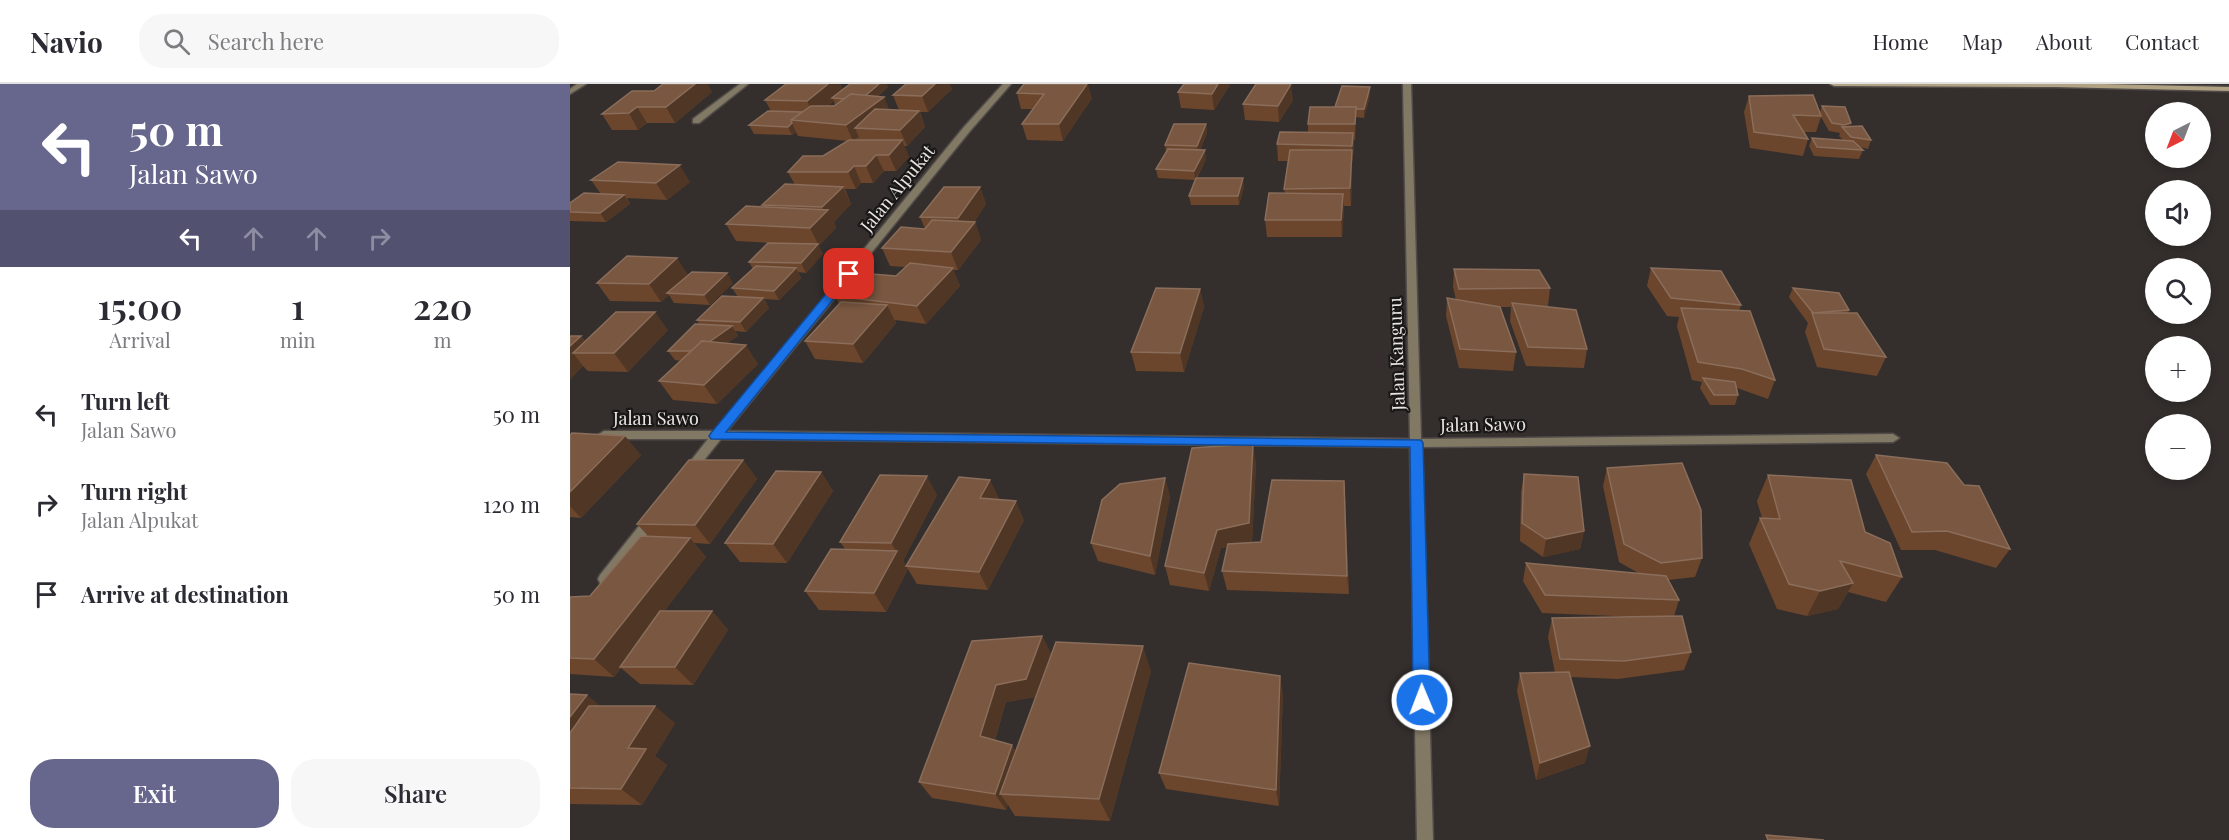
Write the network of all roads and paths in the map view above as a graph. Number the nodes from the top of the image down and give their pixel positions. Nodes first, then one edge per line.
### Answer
1 (582, 84) edge
2 (744, 84) edge
3 (1007, 84) edge
4 (1407, 84) edge
5 (1834, 84) edge
6 (2229, 89) edge
7 (570, 92) edge
8 (696, 121) dead end
9 (592, 435) edge
10 (716, 436) junction
11 (1893, 438) dead end
12 (1416, 443) junction
13 (679, 483) edge
14 (657, 512) edge
15 (599, 587) edge
16 (1425, 840) edge

1 - 7 street
2 - 8 street
3 - 10 street, Jalan Alpukat
4 - 12 street, Jalan Kanguru
5 - 6 main road
9 - 10 street, Jalan Sawo
10 - 12 street, Jalan Sawo
10 - 13 street, Jalan Alpukat
11 - 12 street, Jalan Sawo
12 - 16 street, Jalan Kanguru
14 - 15 street

